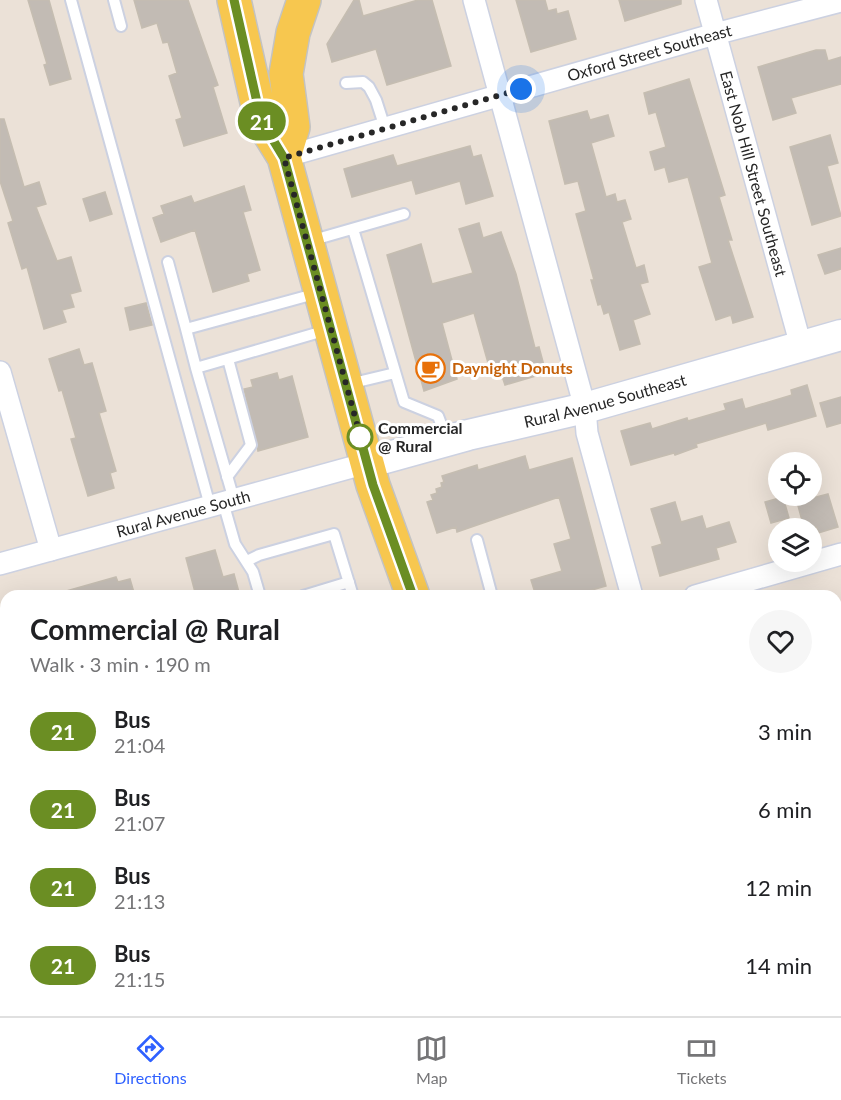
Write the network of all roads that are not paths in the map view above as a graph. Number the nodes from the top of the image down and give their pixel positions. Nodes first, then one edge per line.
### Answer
1 (70, 0) edge
2 (114, 0) edge
3 (234, 0) edge
4 (304, 0) edge
5 (474, 0) edge
6 (706, 0) edge
7 (841, 1) edge
8 (121, 26) dead end
9 (715, 34) junction
10 (346, 83) dead end
11 (500, 95) junction
12 (385, 128) junction
13 (284, 158) junction
14 (404, 214) dead end
15 (353, 228) junction
16 (307, 242) junction
17 (168, 262) dead end
18 (321, 292) junction
19 (186, 329) junction
20 (331, 329) junction
21 (841, 335) edge
22 (801, 346) junction
23 (228, 358) junction
24 (196, 368) junction
25 (0, 372) edge
26 (395, 373) junction
27 (346, 384) junction
28 (585, 408) junction
29 (448, 440) junction
30 (367, 463) junction
31 (227, 477) junction
32 (222, 503) junction
33 (477, 540) dead end
34 (51, 550) junction
35 (841, 554) edge
36 (247, 561) junction
37 (0, 564) edge
38 (350, 582) junction
39 (258, 590) edge
40 (323, 590) edge
41 (352, 590) edge
42 (411, 590) edge
43 (490, 590) edge
44 (630, 590) edge
45 (716, 590) edge

1 - 32 lane
2 - 8 lane
3 - 13 main road
4 - 13 main road
5 - 11 street
6 - 9 street, East Nob Hill Street Southeast
7 - 9 street, Oxford Street Southeast
9 - 11 street, Oxford Street Southeast
9 - 22 street, East Nob Hill Street Southeast
10 - 12 lane
11 - 12 street, Oxford Street Southeast
11 - 28 street
12 - 13 street, Oxford Street Southeast
13 - 16 main road
14 - 15 lane
15 - 16 lane
15 - 26 lane
16 - 18 main road
17 - 19 lane
18 - 19 lane
18 - 20 main road
19 - 24 lane
20 - 23 lane
20 - 27 main road
21 - 22 street, Rural Avenue Southeast
22 - 28 street, Rural Avenue Southeast
23 - 24 lane
23 - 31 lane
24 - 31 lane
25 - 34 street
26 - 27 lane
26 - 29 lane
27 - 30 main road
28 - 29 street, Rural Avenue Southeast
28 - 44 street
29 - 30 street, Rural Avenue Southeast
30 - 32 street, Rural Avenue South
30 - 42 main road
31 - 32 lane
32 - 34 street, Rural Avenue South
32 - 36 lane
33 - 43 lane
34 - 37 street, Rural Avenue South
35 - 45 street
36 - 38 lane
36 - 39 lane
38 - 40 lane
38 - 41 lane

